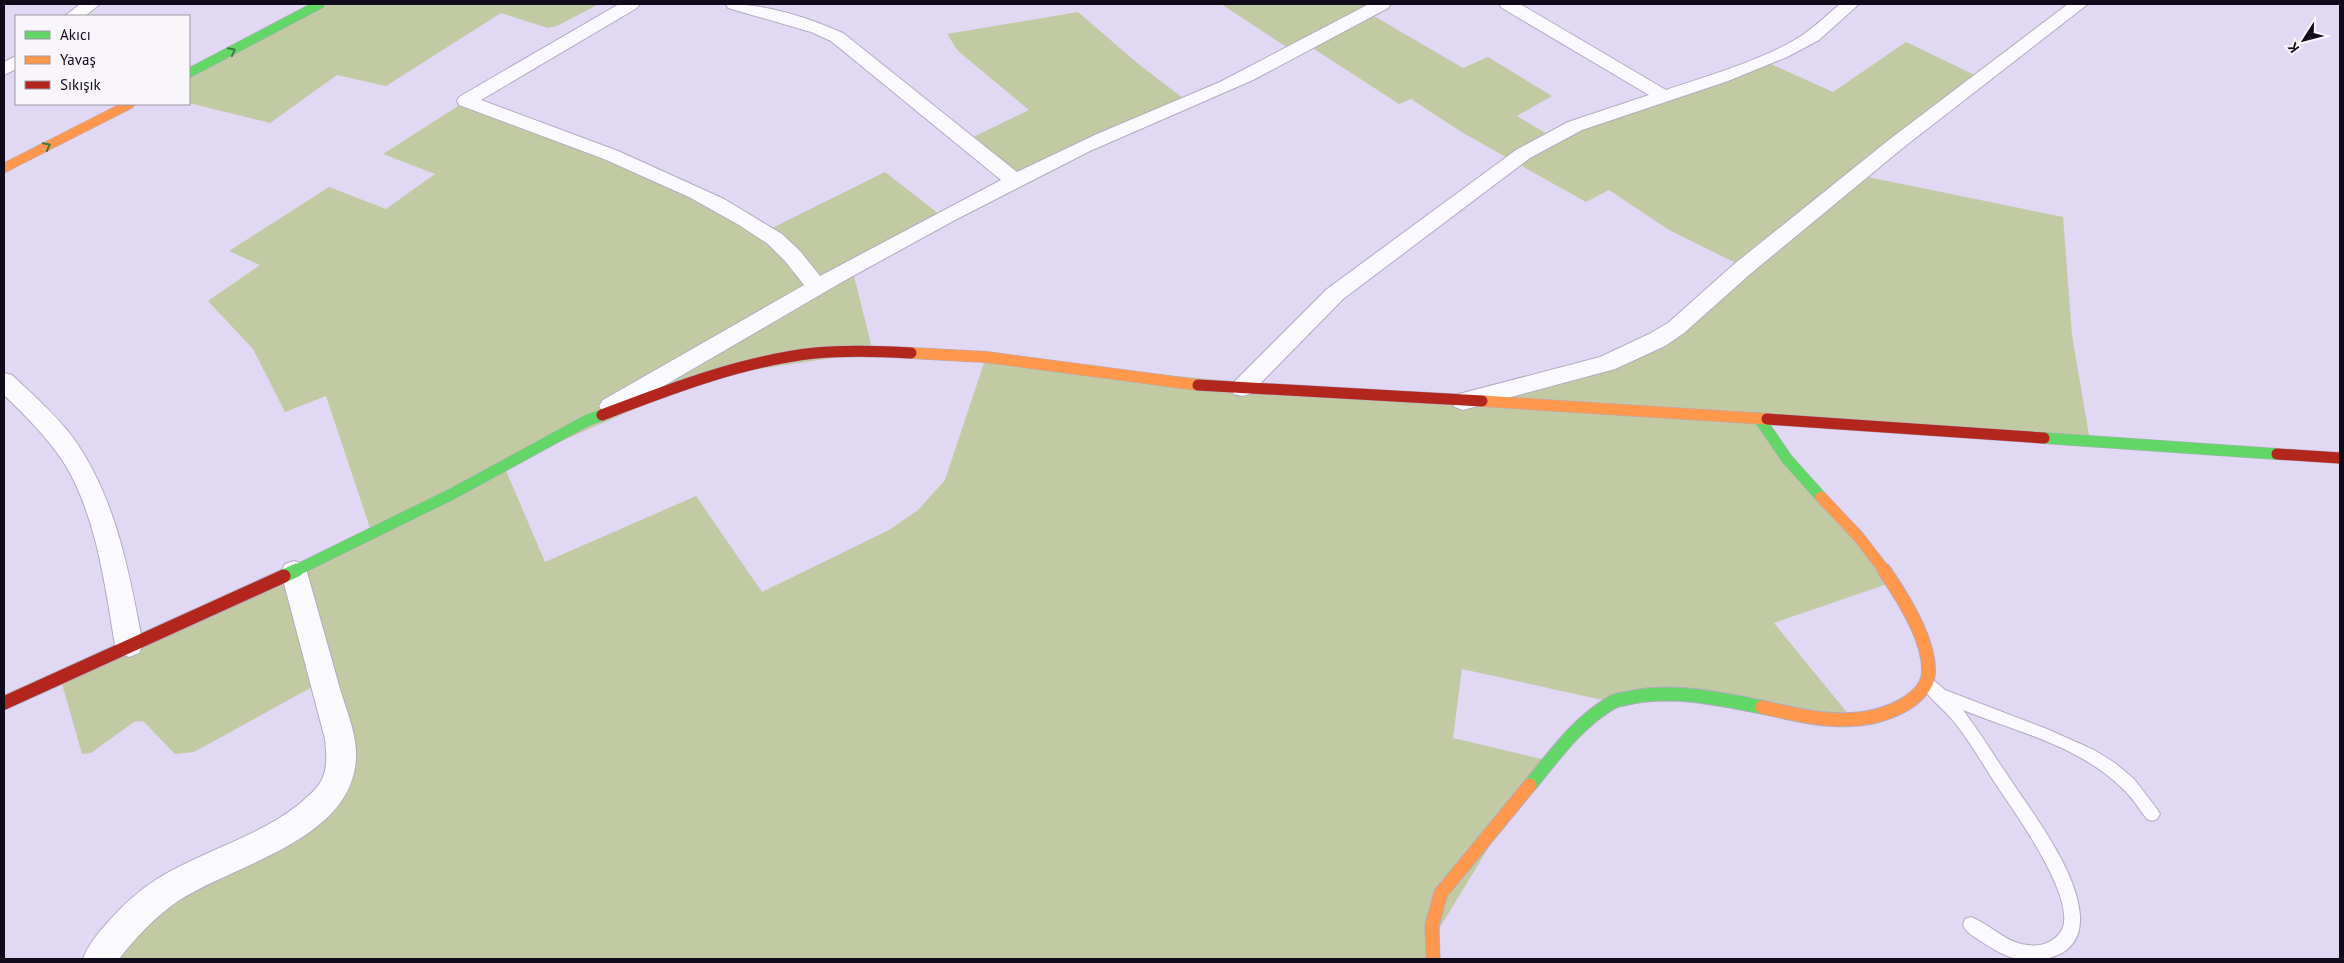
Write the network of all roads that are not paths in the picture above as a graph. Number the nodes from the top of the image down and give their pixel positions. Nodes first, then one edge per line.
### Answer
1 (91, 4) edge
2 (320, 4) edge
3 (631, 4) edge
4 (734, 4) edge
5 (1382, 4) edge
6 (1508, 4) edge
7 (1850, 4) edge
8 (2078, 4) edge
9 (75, 15) edge
10 (15, 62) edge
11 (4, 70) edge
12 (190, 72) edge
13 (1663, 96) junction
14 (128, 105) edge
15 (4, 168) edge
16 (1015, 181) junction
17 (818, 288) junction
18 (4, 381) edge
19 (1242, 388) junction
20 (1463, 401) junction
21 (1759, 418) junction
22 (586, 421) junction
23 (2340, 458) edge
24 (294, 572) junction
25 (129, 646) junction
26 (1931, 687) junction
27 (4, 703) edge
28 (2152, 814) dead end
29 (1971, 925) dead end
30 (99, 959) edge
31 (1433, 959) edge

1 - 9 street
12 -> 2 street
3 - 17 street
4 - 16 street
5 - 16 street
6 - 13 street
7 - 13 street
8 - 20 street
10 - 11 street
13 - 19 street
15 -> 14 street
16 - 17 street
17 - 22 street
18 - 25 street
19 - 20 street
19 - 22 street
20 - 21 street
21 - 23 street
21 - 26 street
22 - 24 street
24 - 25 street
24 - 30 street
25 - 27 street
26 - 28 lane
26 - 29 lane
26 - 31 street

